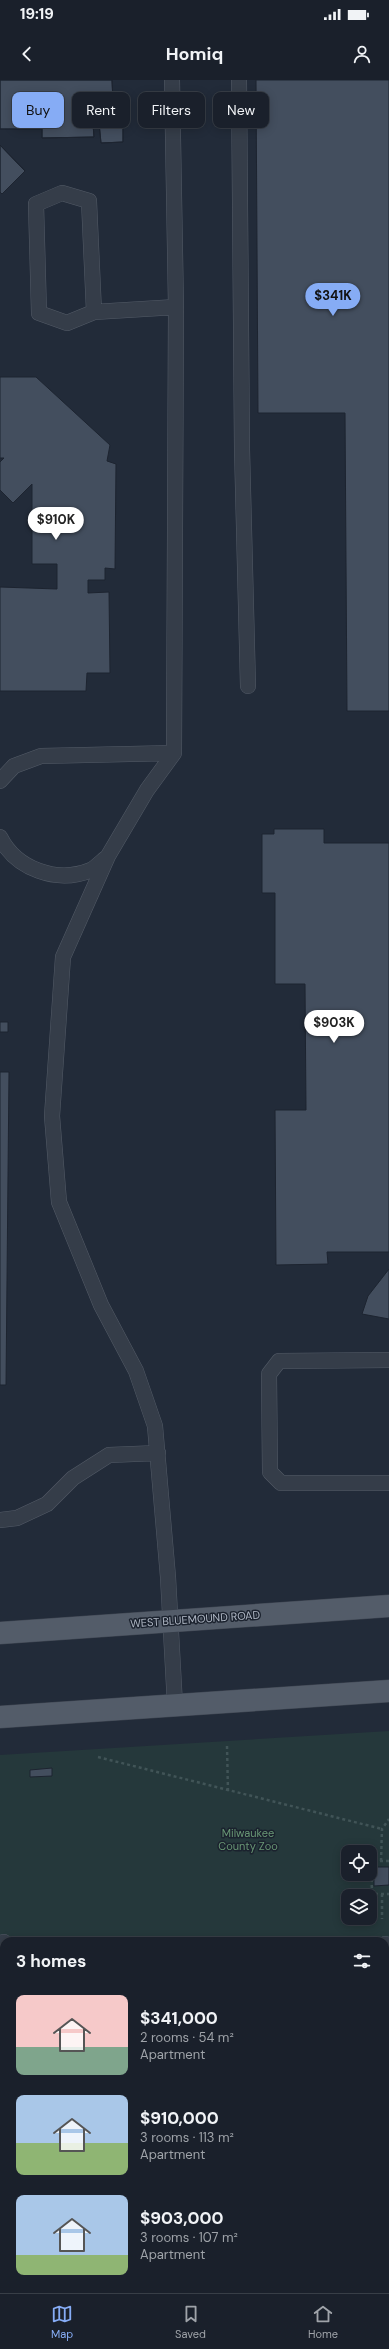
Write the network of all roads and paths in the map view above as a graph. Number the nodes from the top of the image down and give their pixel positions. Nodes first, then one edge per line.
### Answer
1 (172, 80) edge
2 (239, 80) edge
3 (176, 307) junction
4 (94, 312) junction
5 (248, 686) dead end
6 (174, 753) junction
7 (0, 782) edge
8 (0, 837) edge
9 (108, 856) junction
10 (389, 1360) edge
11 (158, 1453) junction
12 (389, 1483) edge
13 (0, 1520) edge
14 (389, 1606) edge
15 (171, 1621) junction
16 (0, 1633) edge
17 (389, 1691) edge
18 (175, 1705) junction
19 (0, 1717) edge
20 (227, 1746) dead end
21 (98, 1757) dead end
22 (228, 1792) junction
23 (389, 1819) edge
24 (382, 1829) junction
25 (382, 1861) junction
26 (389, 1861) edge
27 (382, 1894) junction
28 (389, 1894) edge
29 (382, 1922) dead end

1 - 3 lane
2 - 5 lane
3 - 4 lane
3 - 6 lane
4 - 4 lane
6 - 7 lane
6 - 9 lane
8 - 9 lane
9 - 11 lane
10 - 12 lane
11 - 13 lane
11 - 15 lane
14 - 15 main road, WEST BLUEMOUND ROAD
15 - 16 main road, WEST BLUEMOUND ROAD
15 - 18 lane
17 - 18 main road
18 - 19 main road
20 - 22 path
21 - 22 path
22 - 24 path
23 - 24 path
24 - 25 path
25 - 26 path
25 - 27 path
27 - 28 path
27 - 29 path

